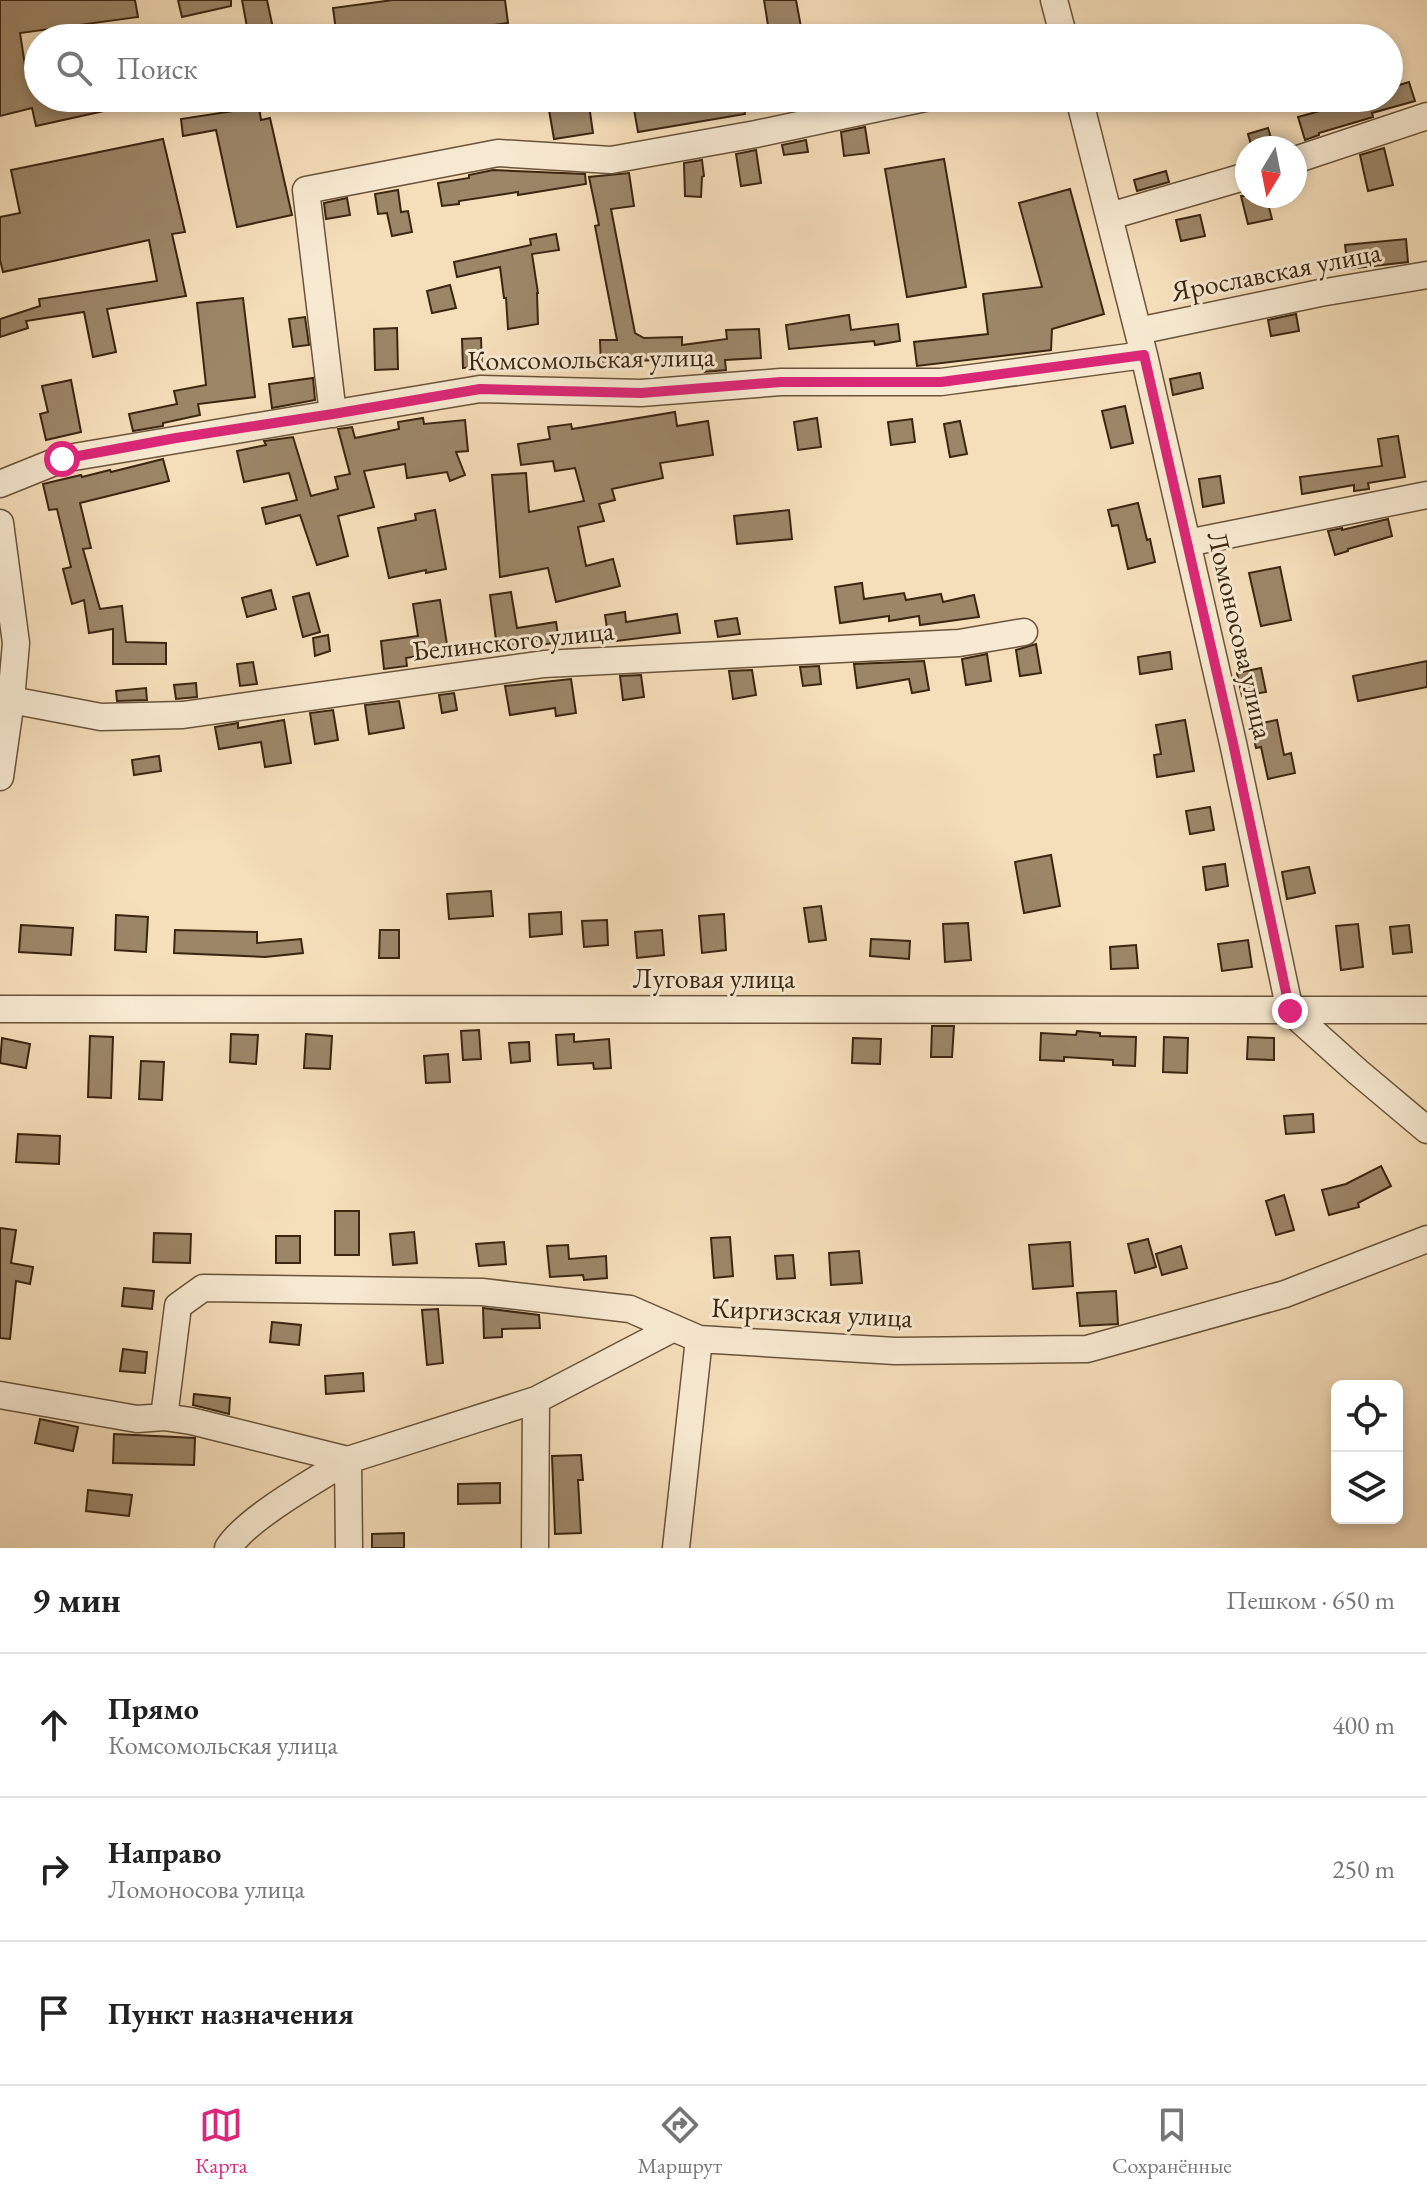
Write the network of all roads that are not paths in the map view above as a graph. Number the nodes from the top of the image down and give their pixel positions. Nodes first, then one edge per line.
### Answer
1 (1054, 0) edge
2 (1060, 24) edge
3 (859, 112) edge
4 (1083, 112) edge
5 (1427, 116) edge
6 (1307, 156) edge
7 (1235, 180) edge
8 (1110, 216) junction
9 (1427, 275) edge
10 (1141, 343) junction
11 (333, 414) junction
12 (0, 484) edge
13 (1427, 495) edge
14 (0, 523) edge
15 (1187, 543) junction
16 (1024, 632) dead end
17 (8, 644) edge
18 (11, 700) junction
19 (0, 777) edge
20 (0, 1009) edge
21 (1427, 1010) edge
22 (1290, 1011) junction
23 (1427, 1130) edge
24 (1427, 1239) edge
25 (674, 1328) junction
26 (699, 1339) junction
27 (0, 1395) edge
28 (536, 1400) junction
29 (164, 1417) junction
30 (348, 1460) junction
31 (228, 1548) edge
32 (349, 1548) edge
33 (535, 1548) edge
34 (676, 1548) edge

1 - 2 street
3 - 11 street
4 - 8 street, Ломоносова улица
5 - 6 street
7 - 8 street
8 - 10 street, Ломоносова улица
9 - 10 street, Ярославская улица
10 - 11 street, Комсомольская улица
10 - 15 street, Ломоносова улица
11 - 12 street, Комсомольская улица
13 - 15 street
14 - 17 street
15 - 22 street, Ломоносова улица
16 - 18 street, Белинского улица
17 - 18 street
18 - 19 street
20 - 22 street, Луговая улица
21 - 22 street, Луговая улица
22 - 23 street
24 - 26 street, Киргизская улица
25 - 26 street, Киргизская улица
25 - 28 street
25 - 29 street, Киргизская улица
26 - 34 street
27 - 29 street
28 - 30 street
28 - 33 street
29 - 30 street
30 - 31 street
30 - 32 street

